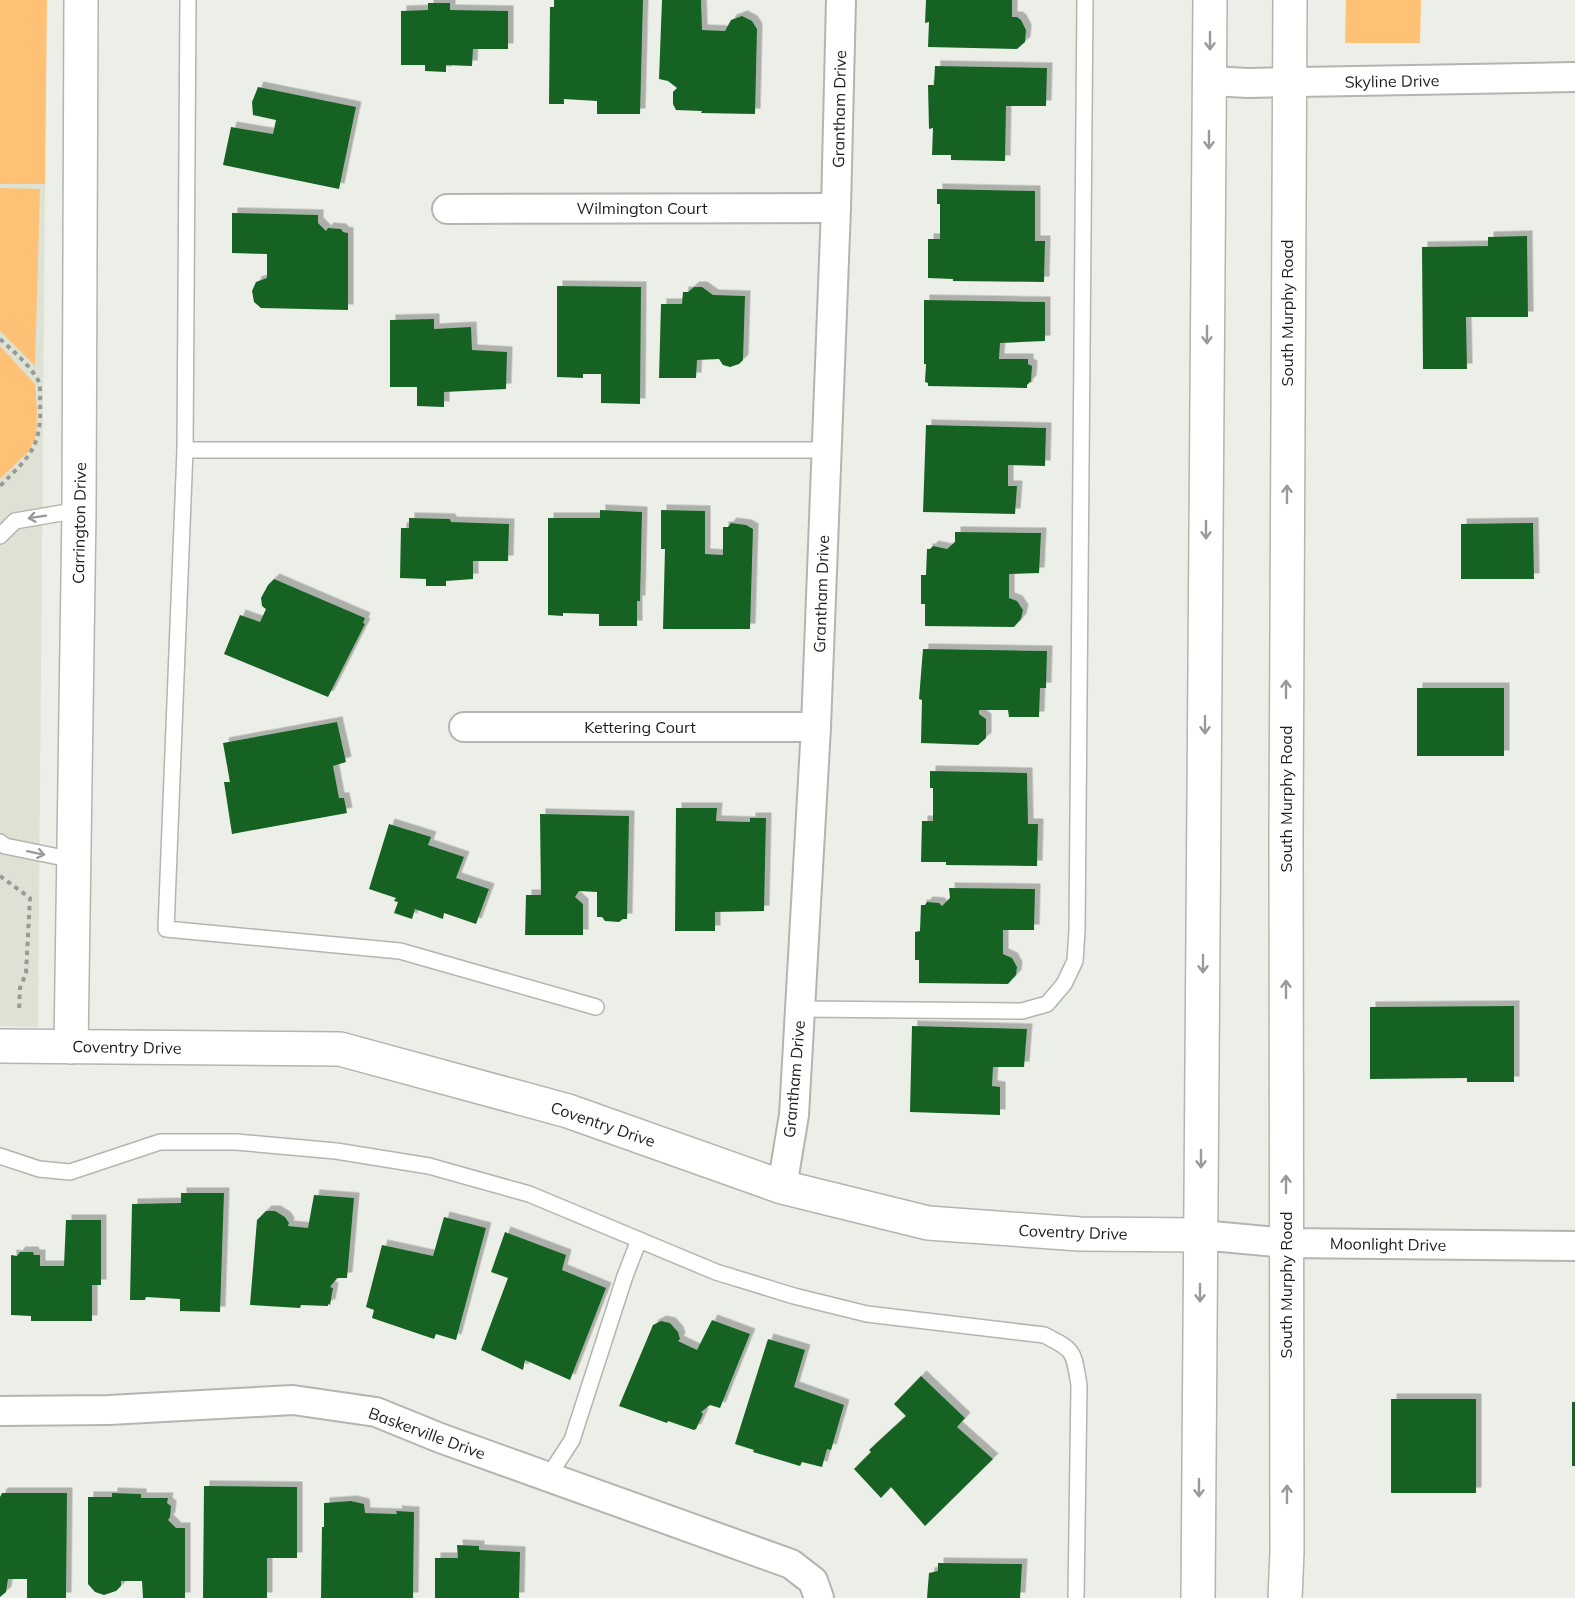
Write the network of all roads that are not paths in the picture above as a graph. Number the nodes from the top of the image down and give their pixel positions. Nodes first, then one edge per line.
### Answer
1 (81, 0) edge
2 (188, 0) edge
3 (841, 0) edge
4 (1085, 0) edge
5 (1210, 0) edge
6 (1290, 0) edge
7 (1575, 77) edge
8 (1209, 81) junction
9 (1288, 82) junction
10 (836, 208) junction
11 (447, 209) dead end
12 (185, 450) junction
13 (827, 450) junction
14 (79, 510) junction
15 (0, 536) edge
16 (464, 727) dead end
17 (816, 727) junction
18 (0, 842) edge
19 (74, 860) junction
20 (596, 1007) dead end
21 (800, 1009) junction
22 (9, 1046) edge
23 (71, 1047) junction
24 (0, 1156) edge
25 (782, 1187) junction
26 (1201, 1235) junction
27 (639, 1240) junction
28 (1286, 1243) junction
29 (1575, 1246) edge
30 (0, 1411) edge
31 (548, 1477) junction
32 (819, 1598) edge
33 (1076, 1598) edge
34 (1198, 1598) edge
35 (1285, 1598) edge

1 - 14 main road, Carrington Drive
2 - 12 lane
3 - 10 street, Grantham Drive
4 - 21 lane
5 -> 8 main road
6 - 9 main road, South Murphy Road
7 - 9 street, Skyline Drive
8 - 9 street, Skyline Drive
8 -> 26 main road
28 -> 9 main road, South Murphy Road
10 - 11 street, Wilmington Court
10 - 13 street, Grantham Drive
12 - 13 lane
12 - 20 lane
13 - 17 street, Grantham Drive
14 -> 15 lane
14 - 19 main road, Carrington Drive
16 - 17 street, Kettering Court
17 - 21 street, Grantham Drive
18 -> 19 lane
19 - 23 main road, Carrington Drive
21 - 25 street, Grantham Drive
22 - 23 main road, Coventry Drive
23 - 25 main road, Coventry Drive
24 - 27 lane
25 - 26 main road, Coventry Drive
26 - 28 street, Moonlight Drive
26 -> 34 main road
27 - 31 lane
27 - 33 lane
28 - 29 street, Moonlight Drive
35 -> 28 main road, South Murphy Road
30 - 31 street, Baskerville Drive
31 - 32 street, Baskerville Drive

